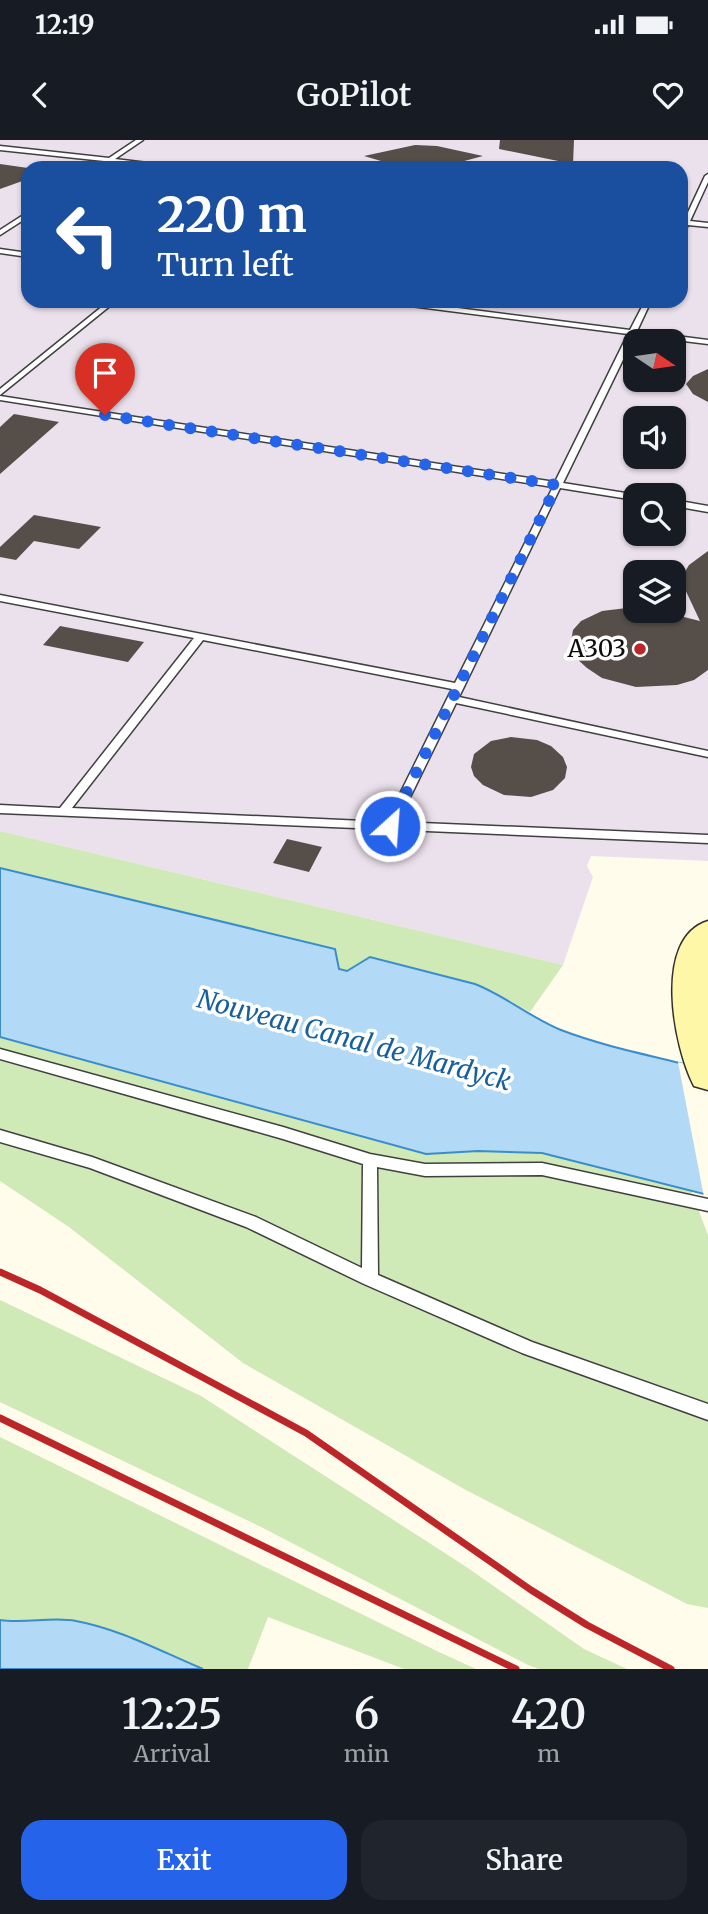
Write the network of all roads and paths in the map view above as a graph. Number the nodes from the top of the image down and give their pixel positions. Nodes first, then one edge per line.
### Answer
1 (140, 140) edge
2 (0, 148) edge
3 (110, 160) junction
4 (120, 161) edge
5 (708, 176) edge
6 (688, 213) edge
7 (21, 219) edge
8 (688, 223) edge
9 (708, 225) edge
10 (0, 233) edge
11 (0, 251) edge
12 (21, 254) edge
13 (105, 308) edge
14 (441, 308) edge
15 (644, 308) edge
16 (634, 329) edge
17 (623, 332) edge
18 (686, 339) edge
19 (708, 342) edge
20 (623, 351) edge
21 (0, 396) edge
22 (557, 485) junction
23 (623, 495) edge
24 (686, 505) edge
25 (708, 509) edge
26 (0, 598) edge
27 (201, 637) junction
28 (458, 687) junction
29 (453, 699) junction
30 (708, 754) edge
31 (0, 809) edge
32 (63, 812) junction
33 (390, 826) junction
34 (708, 839) edge
35 (708, 934) edge
36 (0, 1054) edge
37 (708, 1075) edge
38 (0, 1136) edge
39 (370, 1160) junction
40 (708, 1205) edge
41 (370, 1279) junction
42 (708, 1412) edge

1 - 3 lane
2 - 3 lane
3 - 4 lane
5 - 6 lane
7 - 10 lane
8 - 9 lane
11 - 12 lane
13 - 21 lane
14 - 17 lane
15 - 16 lane
18 - 19 lane
20 - 22 lane
21 - 22 lane
22 - 23 lane
22 - 28 lane
24 - 25 lane
26 - 27 lane
27 - 28 lane
27 - 32 lane
28 - 29 lane
29 - 30 lane
29 - 33 lane
31 - 32 lane
32 - 33 lane
33 - 34 lane
35 - 37 main road
36 - 39 lane
38 - 41 lane
39 - 40 lane
39 - 41 lane
41 - 42 lane

